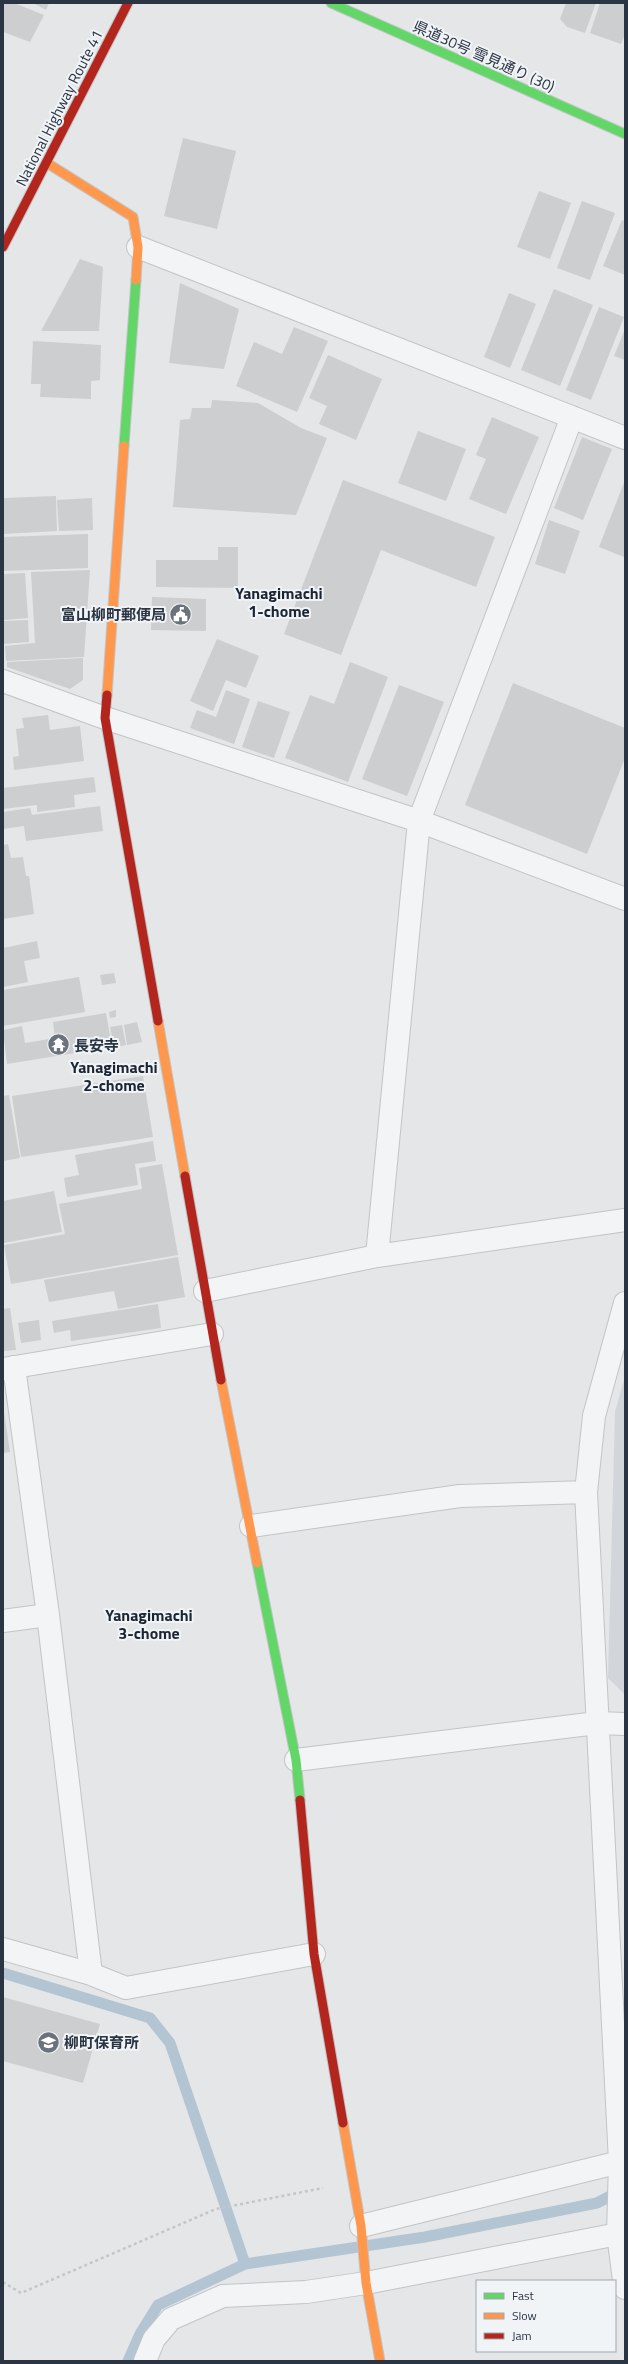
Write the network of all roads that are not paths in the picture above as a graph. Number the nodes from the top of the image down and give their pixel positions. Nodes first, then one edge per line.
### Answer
1 (128, 3) edge
2 (331, 3) edge
3 (625, 134) edge
4 (47, 163) junction
5 (6, 233) edge
6 (138, 246) junction
7 (572, 417) junction
8 (625, 438) edge
9 (3, 681) edge
10 (105, 718) junction
11 (418, 821) junction
12 (625, 899) edge
13 (625, 1220) edge
14 (378, 1256) junction
15 (204, 1291) junction
16 (625, 1303) edge
17 (212, 1334) junction
18 (8, 1368) edge
19 (586, 1492) junction
20 (251, 1526) junction
21 (48, 1615) junction
22 (3, 1621) edge
23 (597, 1723) junction
24 (625, 1724) edge
25 (296, 1760) junction
26 (3, 1948) edge
27 (314, 1954) junction
28 (91, 1974) junction
29 (623, 2160) edge
30 (361, 2226) junction
31 (622, 2232) edge
32 (366, 2283) junction
33 (625, 2288) edge
34 (145, 2361) edge
35 (380, 2361) edge

1 - 4 main road, National Highway Route 41
2 - 3 main road, 県道30号 雪見通り (30)
4 - 5 main road, National Highway Route 41
4 - 6 main road
6 - 7 street
6 - 10 main road
7 - 8 street
7 - 11 street
9 - 10 street
10 - 11 street
10 - 15 main road
11 - 12 street
11 - 14 street
13 - 14 street
14 - 15 street
15 - 17 main road
16 - 19 street
17 - 18 street
17 - 20 main road
18 - 21 street
19 - 20 street
19 - 23 street
20 - 25 main road
21 - 22 street
21 - 28 street
23 - 24 street
23 - 25 street
23 - 29 street
25 - 27 main road
26 - 28 street
27 - 28 street
27 - 30 main road
29 - 30 street
29 - 31 street
30 - 32 main road
31 - 32 street
31 - 33 street
32 - 34 street
32 - 35 main road

